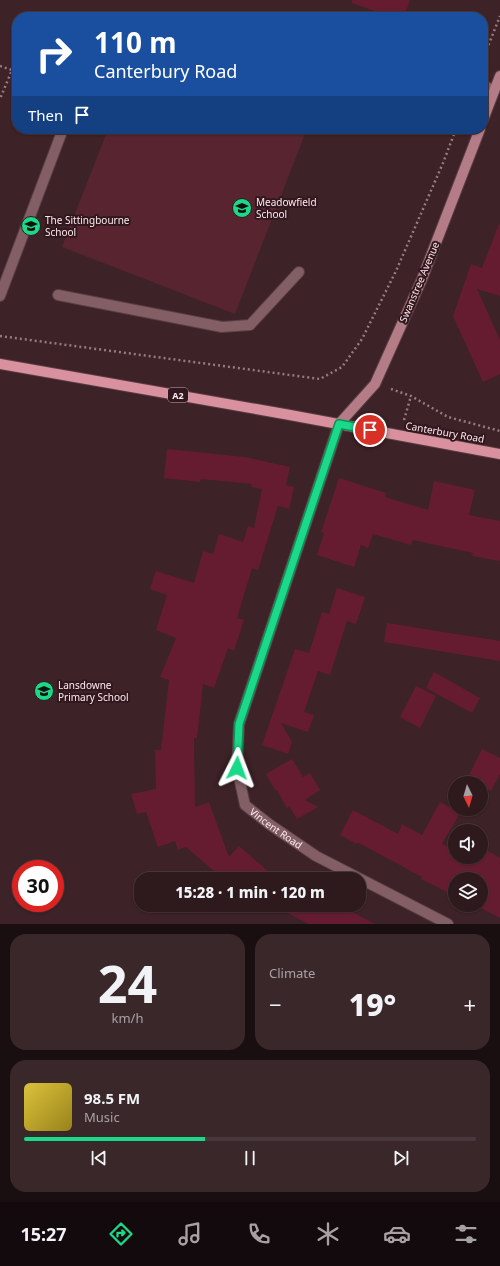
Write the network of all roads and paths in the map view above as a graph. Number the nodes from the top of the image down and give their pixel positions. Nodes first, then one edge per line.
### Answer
1 (500, 16) edge
2 (488, 46) edge
3 (0, 66) edge
4 (500, 76) edge
5 (488, 88) edge
6 (494, 91) junction
7 (0, 99) edge
8 (488, 107) edge
9 (61, 134) edge
10 (454, 134) edge
11 (478, 134) edge
12 (299, 272) dead end
13 (58, 295) dead end
14 (0, 296) edge
15 (0, 336) edge
16 (0, 364) edge
17 (375, 384) junction
18 (411, 396) junction
19 (339, 424) junction
20 (500, 431) edge
21 (400, 436) junction
22 (500, 454) edge
23 (448, 924) edge

1 - 2 path
3 - 7 path
4 - 6 street
5 - 6 street
6 - 8 street
9 - 14 street
10 - 15 path
11 - 17 street, Swanstree Avenue
12 - 13 street
16 - 19 main road, A2
17 - 18 path
17 - 19 street, Swanstree Avenue
18 - 20 path
18 - 21 path
19 - 21 main road, Canterbury Road / A2
19 - 23 street, Vincent Road
21 - 22 main road, Canterbury Road / A2

